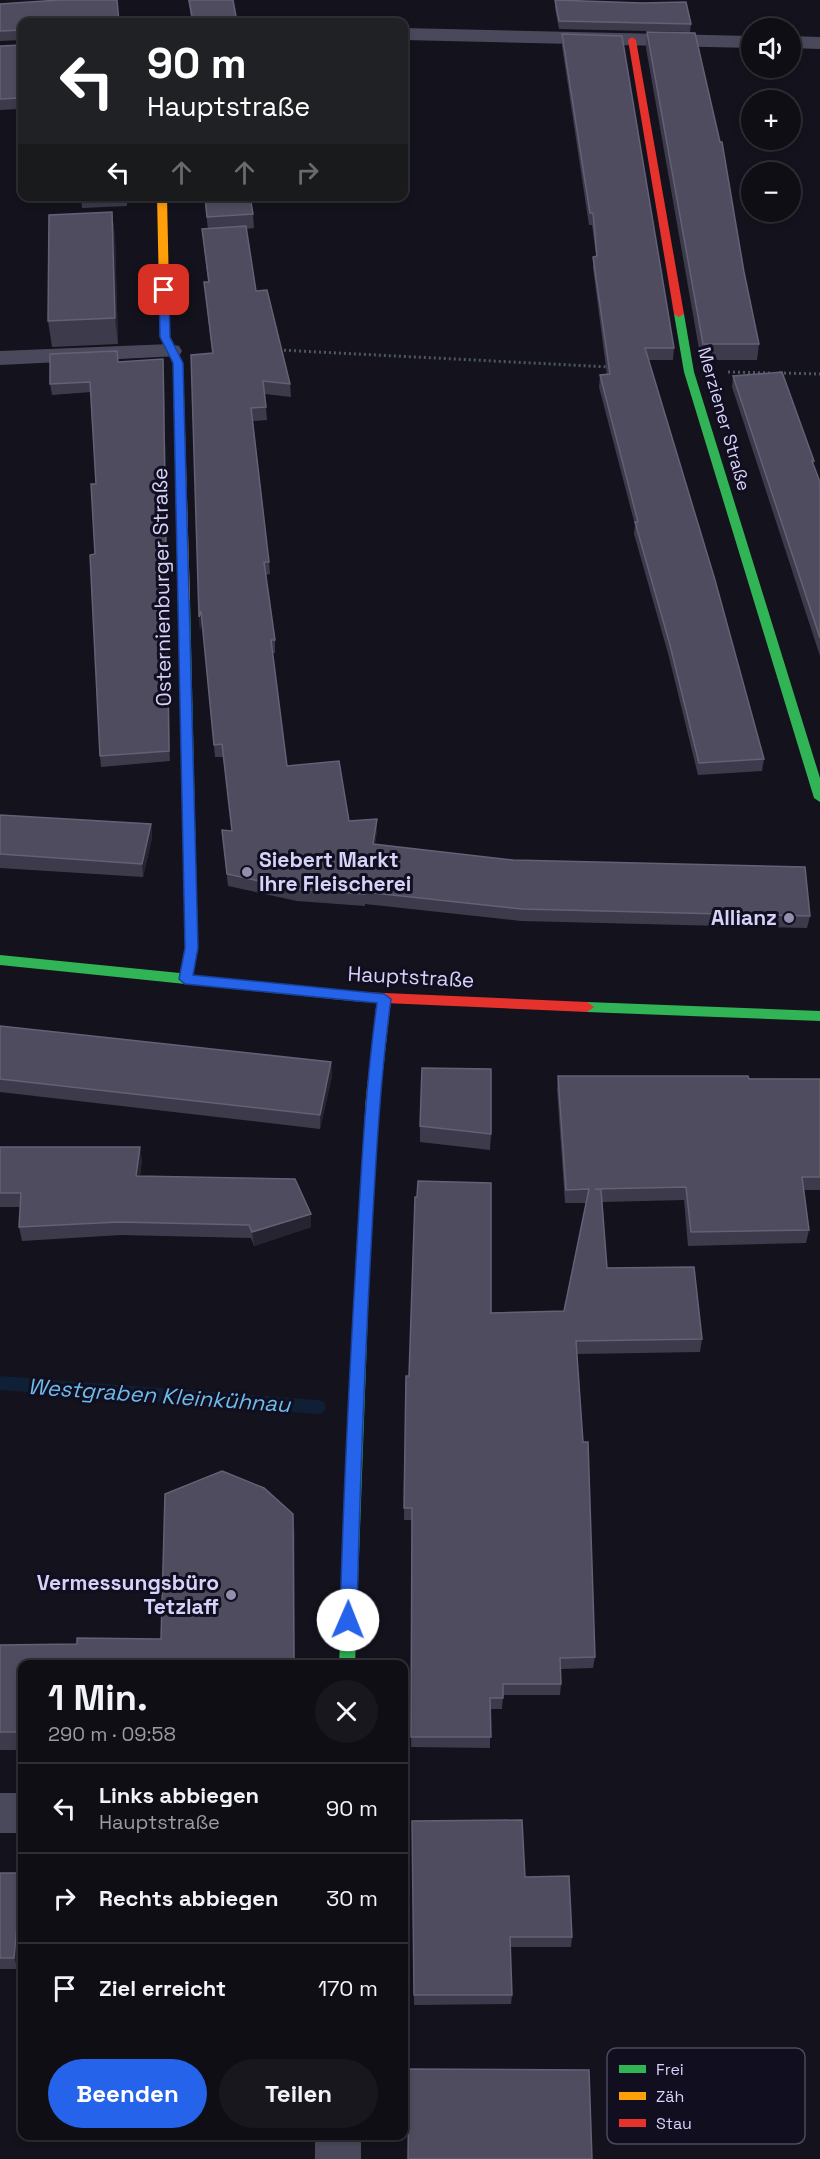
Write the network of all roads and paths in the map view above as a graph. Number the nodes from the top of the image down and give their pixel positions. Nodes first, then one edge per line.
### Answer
1 (408, 34) edge
2 (632, 40) junction
3 (741, 42) edge
4 (801, 42) edge
5 (820, 43) edge
6 (162, 201) edge
7 (277, 350) edge
8 (170, 351) junction
9 (0, 358) edge
10 (618, 368) edge
11 (689, 372) junction
12 (820, 374) edge
13 (820, 798) edge
14 (0, 960) edge
15 (185, 979) junction
16 (384, 999) junction
17 (820, 1016) edge
18 (347, 1660) edge
19 (0, 1813) edge
20 (18, 1813) edge
21 (338, 2140) edge
22 (338, 2159) edge

1 - 2 street
2 - 3 street
2 - 11 street, Merziener Straße
4 - 5 street
6 - 8 street, Osternienburger Straße
7 - 10 path
8 - 9 street
8 - 15 street, Osternienburger Straße
11 - 12 path
11 - 13 street, Merziener Straße
14 - 15 street, Hauptstraße
15 - 16 street, Hauptstraße
16 - 17 street, Hauptstraße
16 - 18 street
19 - 20 street
21 - 22 street

